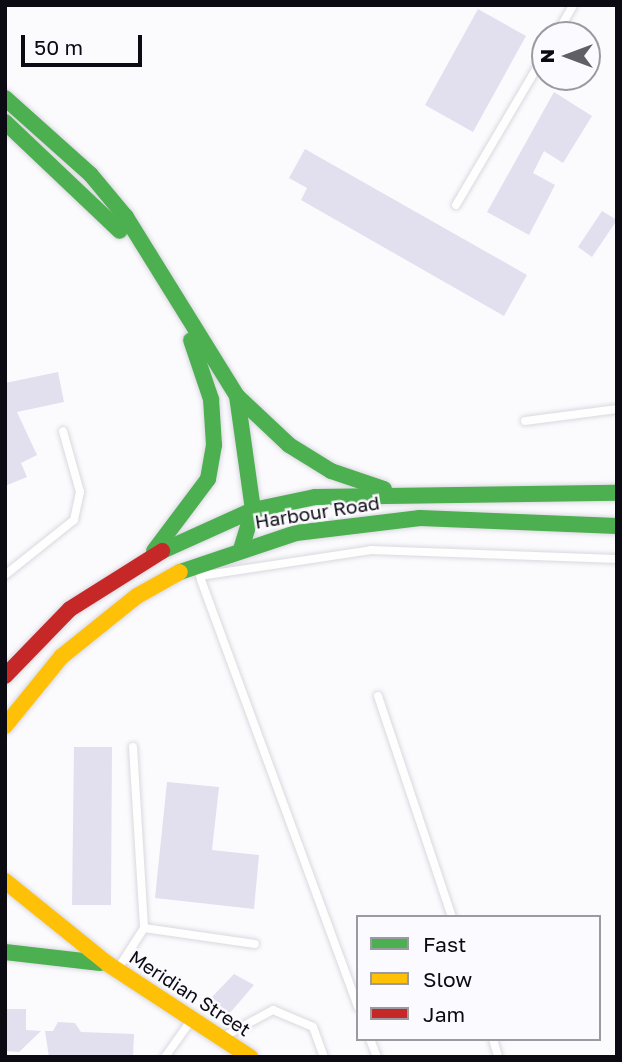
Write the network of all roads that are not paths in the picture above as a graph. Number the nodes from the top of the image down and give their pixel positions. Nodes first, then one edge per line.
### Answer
1 (573, 5) edge
2 (564, 21) edge
3 (531, 78) edge
4 (5, 98) edge
5 (5, 122) edge
6 (456, 205) dead end
7 (237, 396) junction
8 (617, 409) edge
9 (525, 422) dead end
10 (64, 432) dead end
11 (617, 493) edge
12 (396, 494) junction
13 (253, 510) junction
14 (617, 526) edge
15 (242, 547) junction
16 (149, 557) junction
17 (617, 559) edge
18 (195, 564) junction
19 (5, 575) edge
20 (201, 580) junction
21 (5, 676) edge
22 (378, 696) dead end
23 (5, 726) edge
24 (133, 747) dead end
25 (5, 881) edge
26 (451, 915) edge
27 (144, 928) junction
28 (256, 944) dead end
29 (5, 952) edge
30 (112, 967) junction
31 (356, 1002) edge
32 (193, 1018) junction
33 (222, 1038) junction
34 (165, 1057) edge
35 (250, 1057) edge
36 (324, 1057) edge

1 - 2 lane
3 - 6 lane
4 - 7 main road
5 - 16 main road
7 - 12 main road
7 - 13 main road
8 - 9 lane
10 - 19 lane
11 - 12 main road, Harbour Road
12 - 13 main road, Harbour Road
13 - 15 main road
13 - 16 main road, Harbour Road
14 - 15 main road, Harbour Road
15 - 18 main road, Harbour Road
16 - 21 main road, Harbour Road
17 - 20 lane
18 - 20 lane
18 - 23 main road, Harbour Road
20 - 31 lane
22 - 26 lane
24 - 27 lane
25 - 30 main road, Meridian Street
27 - 28 lane
27 - 30 lane
29 - 30 main road, Meridian Street
30 - 32 main road, Meridian Street
32 - 33 main road, Meridian Street
32 - 34 lane
33 - 35 main road, Meridian Street
33 - 36 lane

